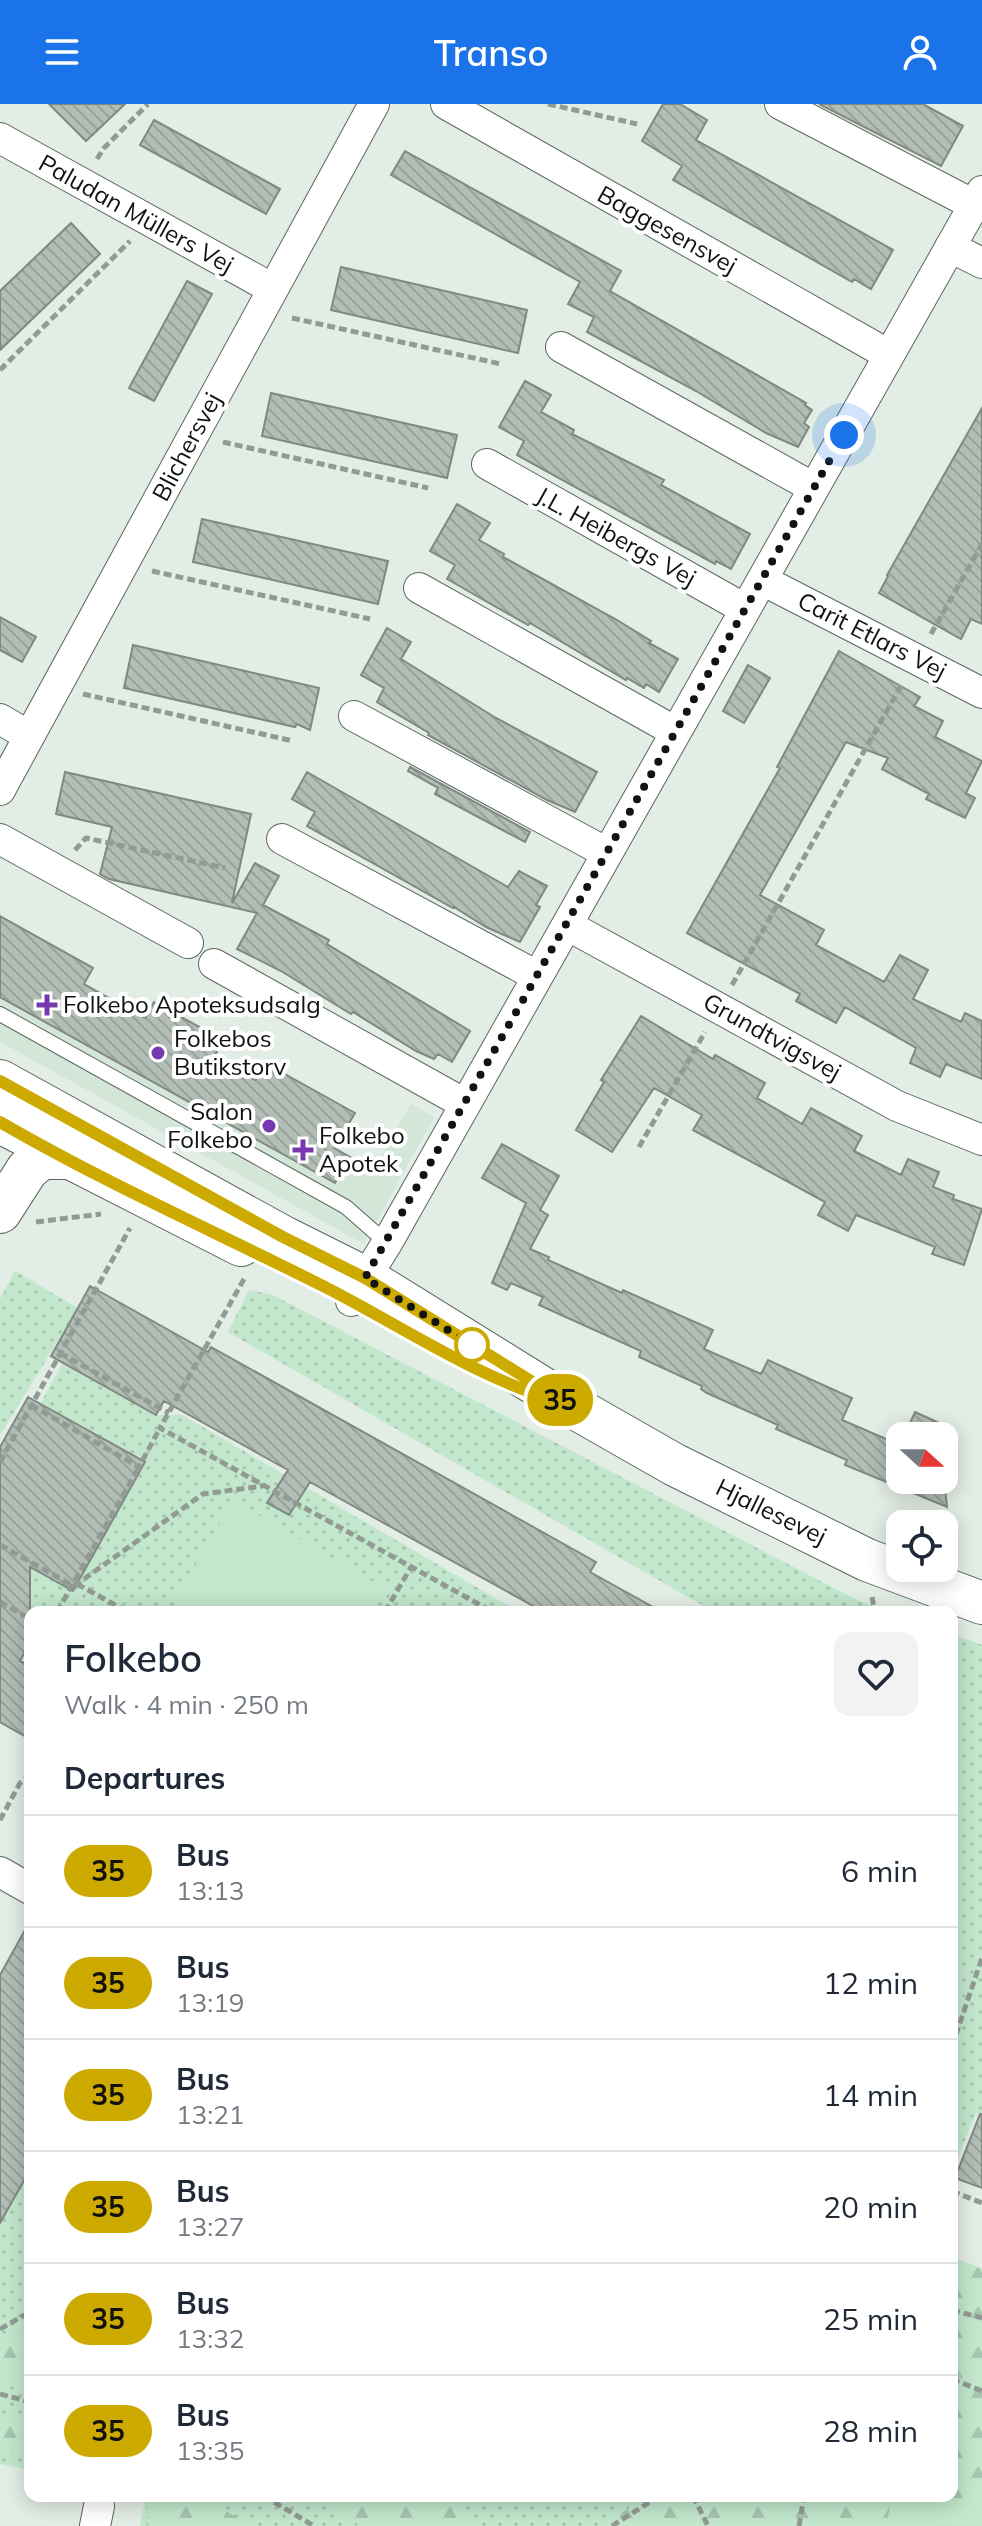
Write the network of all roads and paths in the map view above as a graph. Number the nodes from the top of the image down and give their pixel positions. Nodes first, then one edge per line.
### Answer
1 (148, 104) edge
2 (374, 104) edge
3 (446, 104) edge
4 (548, 104) edge
5 (780, 104) edge
6 (637, 124) dead end
7 (0, 138) edge
8 (82, 184) junction
9 (978, 198) edge
10 (150, 221) junction
11 (950, 247) junction
12 (982, 263) edge
13 (267, 300) junction
14 (561, 347) dead end
15 (889, 355) junction
16 (501, 364) dead end
17 (0, 370) edge
18 (193, 435) junction
19 (487, 464) dead end
20 (428, 488) dead end
21 (814, 488) junction
22 (982, 544) edge
23 (123, 564) junction
24 (762, 580) junction
25 (419, 588) dead end
26 (745, 609) junction
27 (370, 619) dead end
28 (917, 659) junction
29 (56, 687) junction
30 (982, 693) edge
31 (354, 716) dead end
32 (0, 719) edge
33 (676, 732) junction
34 (29, 736) junction
35 (293, 741) dead end
36 (0, 790) edge
37 (0, 839) edge
38 (282, 839) dead end
39 (607, 853) junction
40 (225, 868) dead end
41 (57, 870) junction
42 (567, 925) junction
43 (188, 943) dead end
44 (214, 964) dead end
45 (537, 976) junction
46 (719, 1008) junction
47 (0, 1014) edge
48 (12, 1103) edge
49 (465, 1104) junction
50 (982, 1140) edge
51 (639, 1147) dead end
52 (66, 1158) junction
53 (0, 1177) edge
54 (103, 1213) dead end
55 (15, 1217) edge
56 (134, 1220) dead end
57 (387, 1243) junction
58 (258, 1254) junction
59 (358, 1289) junction
60 (60, 1353) junction
61 (31, 1405) junction
62 (169, 1413) junction
63 (160, 1428) junction
64 (0, 1462) edge
65 (139, 1467) junction
66 (264, 1486) junction
67 (0, 1545) edge
68 (411, 1567) junction
69 (75, 1584) junction
70 (0, 1602) edge
71 (982, 1603) edge
72 (61, 1606) edge
73 (117, 1606) edge
74 (388, 1606) edge
75 (482, 1606) edge
76 (24, 1616) edge
77 (24, 1780) edge
78 (0, 1820) edge
79 (0, 1872) edge
80 (24, 1886) edge
81 (982, 1958) edge
82 (958, 2028) edge
83 (958, 2193) edge
84 (982, 2203) edge
85 (958, 2312) edge
86 (24, 2315) edge
87 (982, 2318) edge
88 (0, 2329) edge
89 (958, 2381) edge
90 (982, 2391) edge
91 (0, 2394) edge
92 (24, 2400) edge
93 (274, 2502) edge
94 (650, 2502) edge
95 (696, 2502) edge
96 (803, 2502) edge
97 (314, 2526) edge
98 (612, 2526) edge
99 (708, 2526) edge
100 (799, 2526) edge

1 - 8 path
2 - 13 street, Blichersvej
3 - 15 street, Baggesensvej
4 - 6 path
5 - 9 street
7 - 8 street, Paludan Müllers Vej
8 - 10 street, Paludan Müllers Vej
9 - 11 street
10 - 13 street, Paludan Müllers Vej
10 - 17 path
11 - 12 street
11 - 15 street
13 - 16 path
13 - 18 street, Blichersvej
14 - 21 street
15 - 21 street
18 - 20 path
18 - 23 street, Blichersvej
19 - 26 street, J.L. Heibergs Vej
21 - 24 street
22 - 28 path
23 - 27 path
23 - 29 street, Blichersvej
24 - 26 street
24 - 28 street, Carit Etlars Vej
25 - 33 street
26 - 33 street
28 - 30 street, Carit Etlars Vej
28 - 46 path
29 - 34 street, Blichersvej
29 - 35 path
31 - 39 street
32 - 34 street
33 - 39 street
34 - 36 street, Blichersvej
37 - 41 street
38 - 45 street
39 - 42 street
40 - 41 path
41 - 43 street
42 - 45 street
42 - 46 street, Grundtvigsvej
44 - 49 street
45 - 49 street
46 - 50 street, Grundtvigsvej
46 - 51 path
47 - 57 lane
48 - 52 main road, Hjallesevej
48 - 53 main road
48 - 59 main road, Hjallesevej
49 - 57 street
52 - 55 main road
52 - 58 main road, Hjallesevej
54 - 55 path
56 - 60 path
57 - 59 street
58 - 59 main road, Hjallesevej
58 - 62 path
59 - 71 main road, Hjallesevej
60 - 61 path
60 - 62 path
61 - 64 path
61 - 65 path
62 - 63 path
63 - 65 path
63 - 66 path
65 - 69 path
66 - 68 path
66 - 69 path
67 - 69 path
68 - 74 path
68 - 75 path
69 - 72 path
69 - 73 path
70 - 76 path
77 - 78 path
79 - 80 street
81 - 82 path
83 - 84 path
85 - 87 path
86 - 88 path
89 - 90 path
91 - 92 path
93 - 97 path
94 - 98 path
95 - 99 path
96 - 100 path

